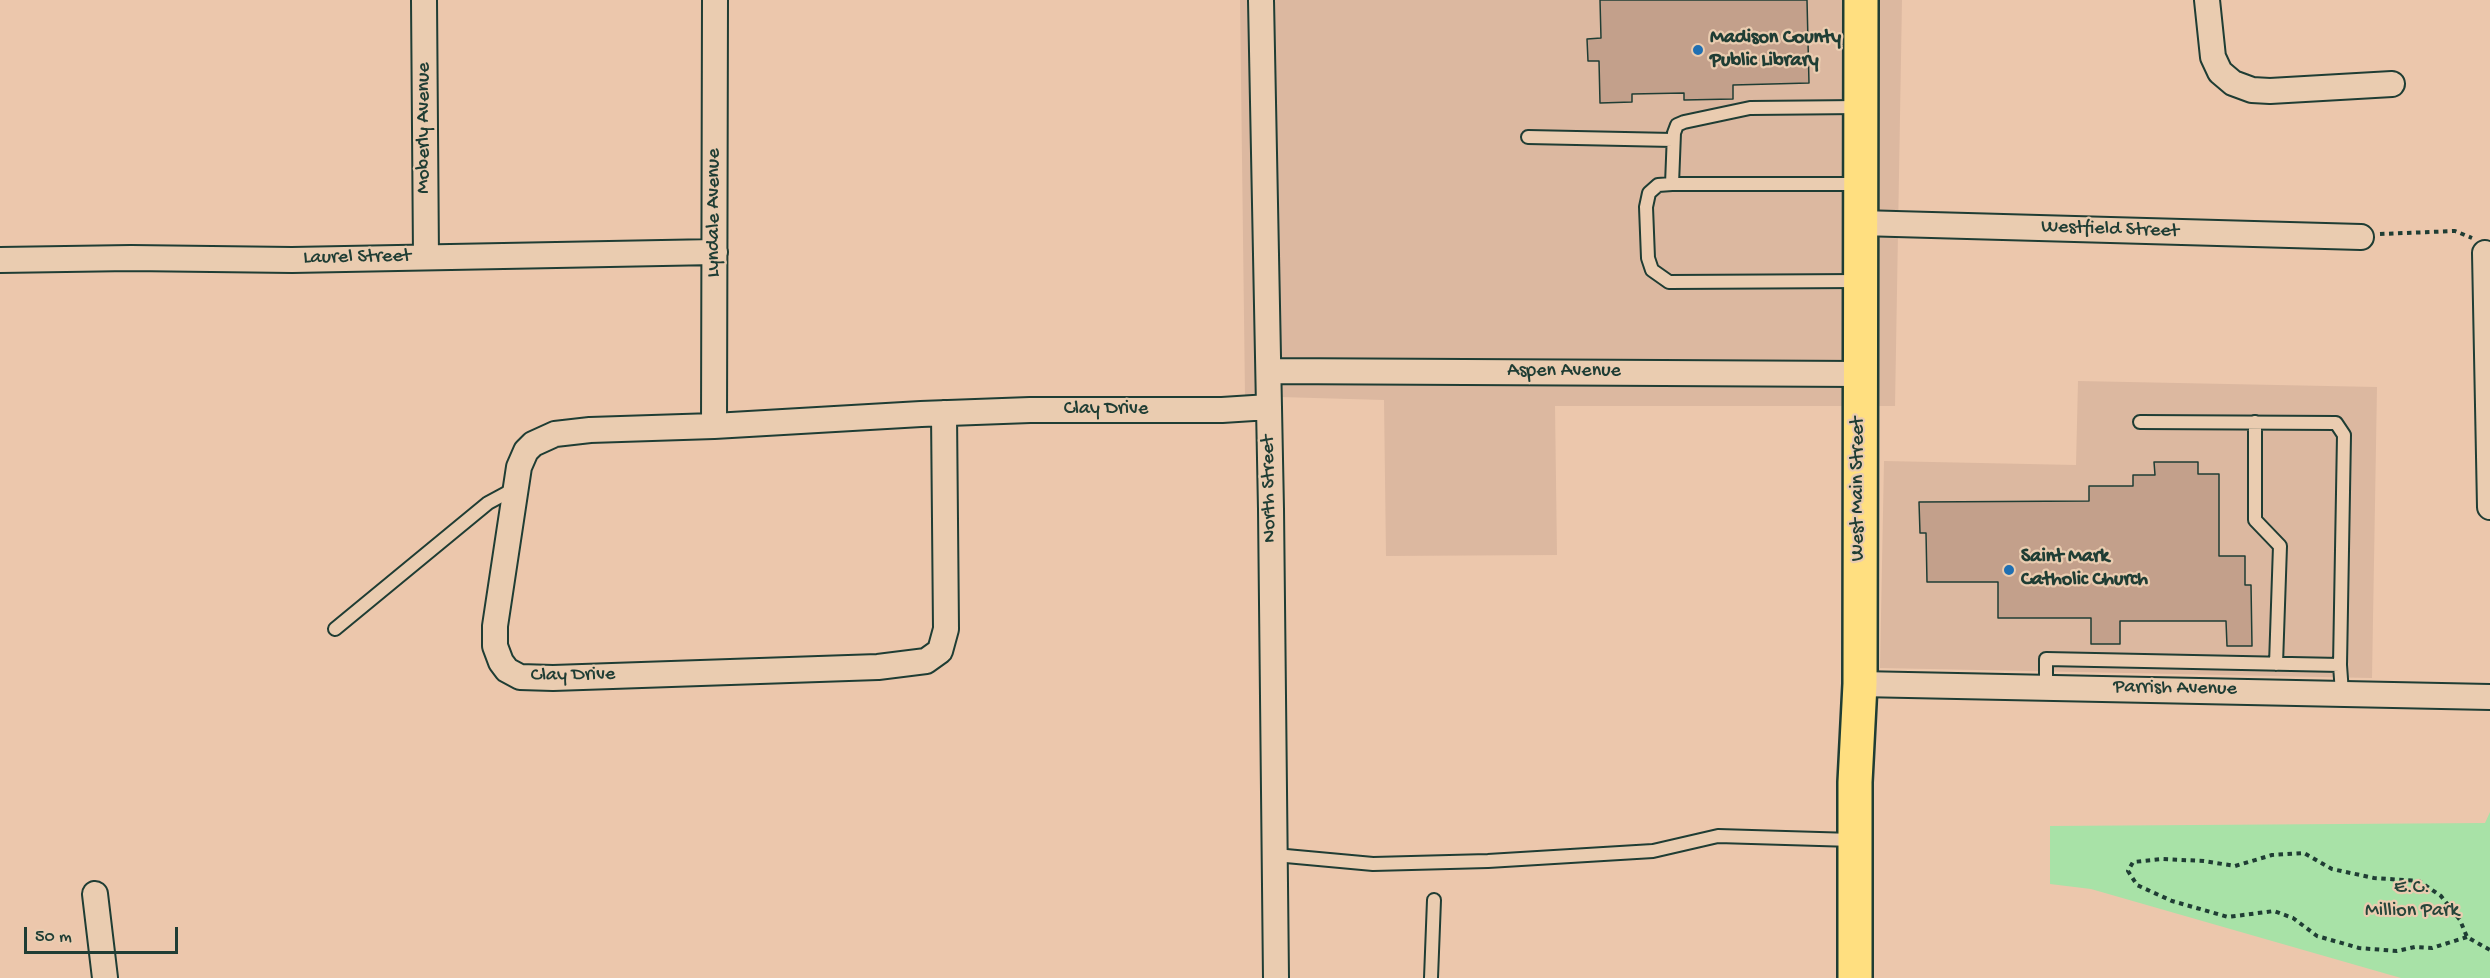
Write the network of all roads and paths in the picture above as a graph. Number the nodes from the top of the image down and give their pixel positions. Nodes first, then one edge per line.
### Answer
1 (424, 0) edge
2 (715, 0) edge
3 (1262, 0) edge
4 (1861, 0) edge
5 (2207, 0) edge
6 (2392, 84) dead end
7 (1861, 106) junction
8 (1528, 137) dead end
9 (1673, 140) junction
10 (1672, 184) junction
11 (1860, 184) junction
12 (1860, 223) junction
13 (2361, 237) joint
14 (715, 252) junction
15 (2485, 253) joint
16 (426, 257) junction
17 (0, 260) edge
18 (1860, 281) junction
19 (1269, 371) junction
20 (1859, 374) junction
21 (1269, 407) junction
22 (944, 413) junction
23 (2140, 422) dead end
24 (2254, 422) junction
25 (714, 426) junction
26 (514, 489) junction
27 (2490, 504) edge
28 (335, 629) dead end
29 (2276, 664) junction
30 (2340, 666) junction
31 (1860, 684) junction
32 (2046, 687) junction
33 (2342, 693) junction
34 (2490, 697) edge
35 (1855, 840) junction
36 (1275, 855) junction
37 (95, 894) dead end
38 (1434, 900) dead end
39 (2467, 937) junction
40 (2490, 950) edge
41 (105, 978) edge
42 (1276, 978) edge
43 (1431, 978) edge
44 (1855, 978) edge

1 - 16 street, Moberly Avenue
2 - 14 street, Lyndale Avenue
3 - 19 street, North Street
4 - 7 main road, West Main Street
5 - 6 street
7 - 9 lane
7 - 11 main road, West Main Street
8 - 9 lane
9 - 10 lane
10 - 11 lane
10 - 18 lane
11 - 12 main road, West Main Street
12 - 13 street, Westfield Street
12 - 18 main road, West Main Street
13 - 15 path
14 - 16 street, Laurel Street
14 - 25 street, Lyndale Avenue
15 - 27 street
16 - 17 street, Laurel Street
18 - 20 main road, West Main Street
19 - 20 street, Aspen Avenue
19 - 21 street, North Street
20 - 31 main road, West Main Street
21 - 22 street, Clay Drive
21 - 36 street, North Street
22 - 25 street, Clay Drive
22 - 26 street, Clay Drive
23 - 24 lane
24 - 29 lane
24 - 30 lane
25 - 26 street, Clay Drive
26 - 28 lane
29 - 30 lane
29 - 32 lane
30 - 33 lane
31 - 32 street, Parrish Avenue
31 - 35 main road, West Main Street
32 - 33 street, Parrish Avenue
33 - 34 street, Parrish Avenue
35 - 36 lane
35 - 44 main road, West Main Street
36 - 42 street, North Street
37 - 41 street
38 - 43 lane
39 - 39 path
39 - 40 path

